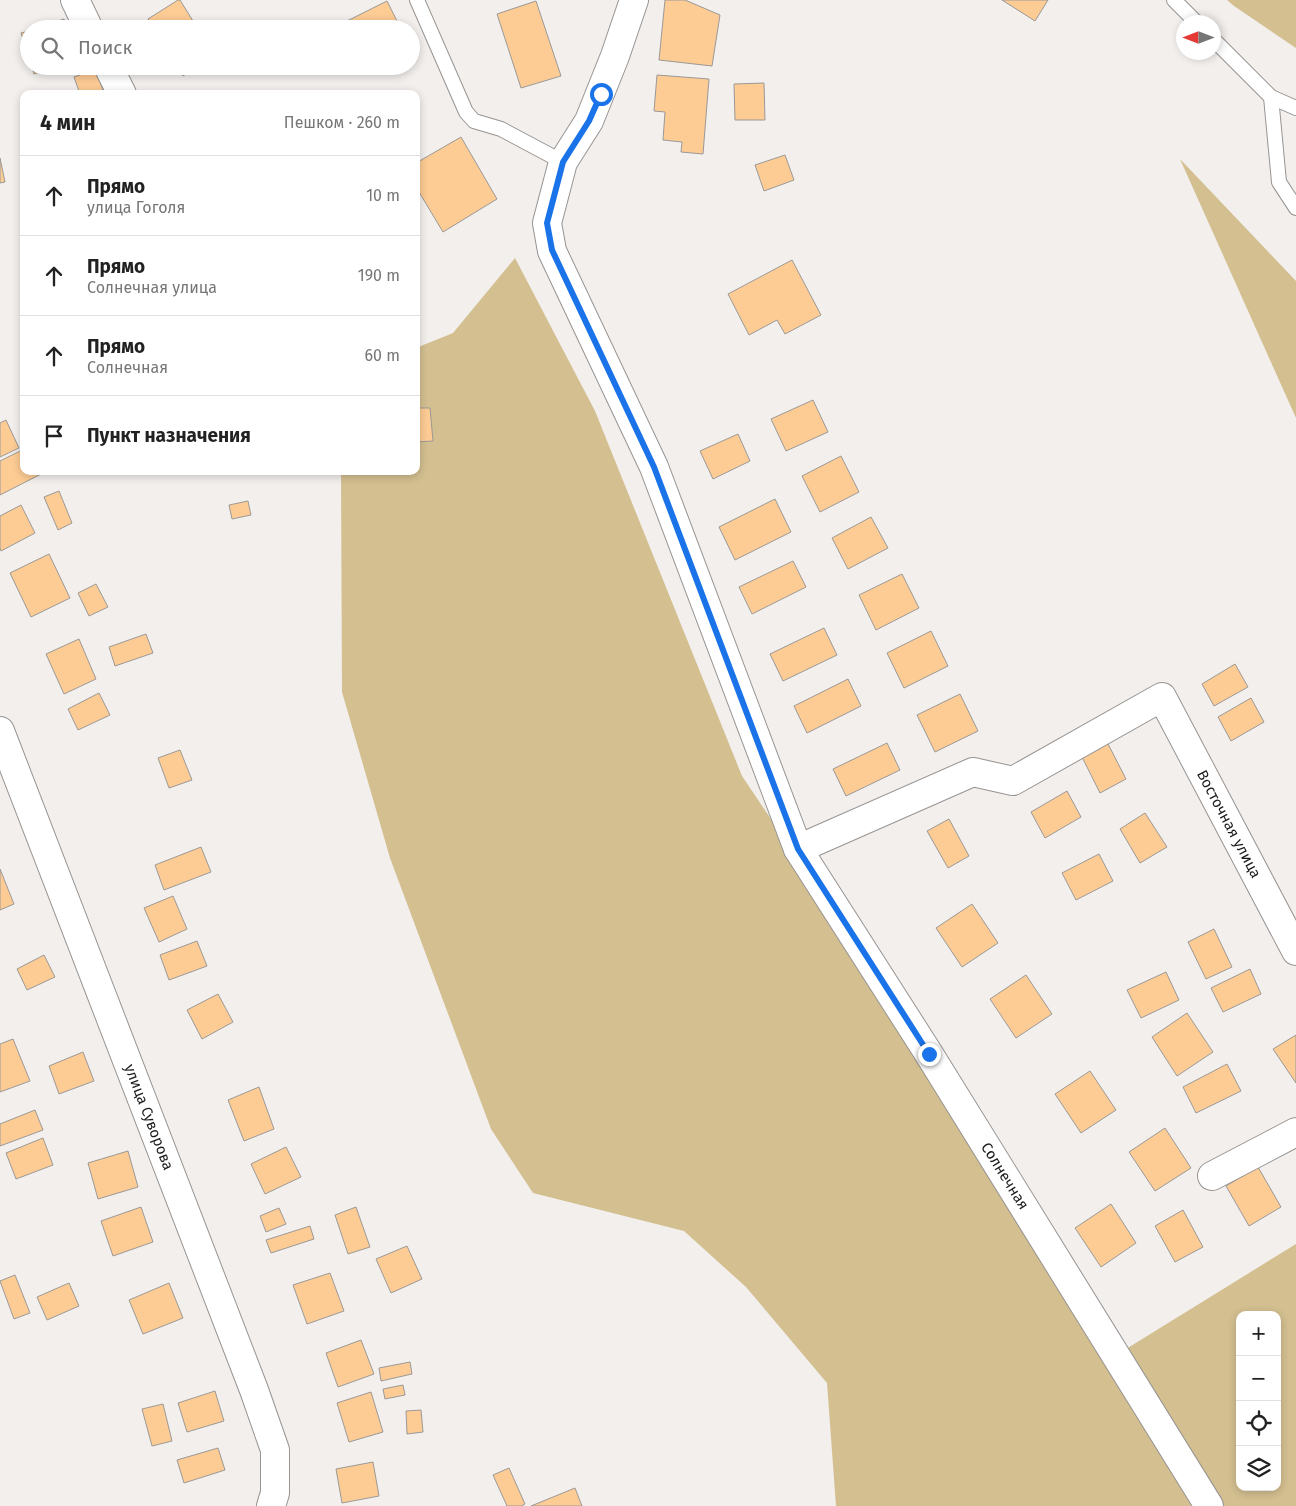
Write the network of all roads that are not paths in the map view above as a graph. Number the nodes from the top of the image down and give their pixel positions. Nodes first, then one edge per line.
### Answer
1 (75, 0) edge
2 (416, 0) edge
3 (634, 0) edge
4 (1174, 0) edge
5 (1189, 15) edge
6 (85, 20) edge
7 (1221, 47) edge
8 (112, 75) edge
9 (120, 90) edge
10 (1271, 97) junction
11 (1296, 108) edge
12 (563, 162) junction
13 (1296, 208) edge
14 (0, 731) edge
15 (798, 849) junction
16 (1296, 951) edge
17 (1296, 1132) edge
18 (1212, 1176) dead end
19 (272, 1506) edge
20 (1209, 1506) edge

1 - 6 street
2 - 12 lane
3 - 12 street, Солнечная
4 - 5 lane
7 - 10 lane
8 - 9 street
10 - 11 lane
10 - 13 lane
12 - 15 street, Солнечная
14 - 19 street, улица Суворова
15 - 16 street, Восточная улица
15 - 20 street, Солнечная
17 - 18 street

